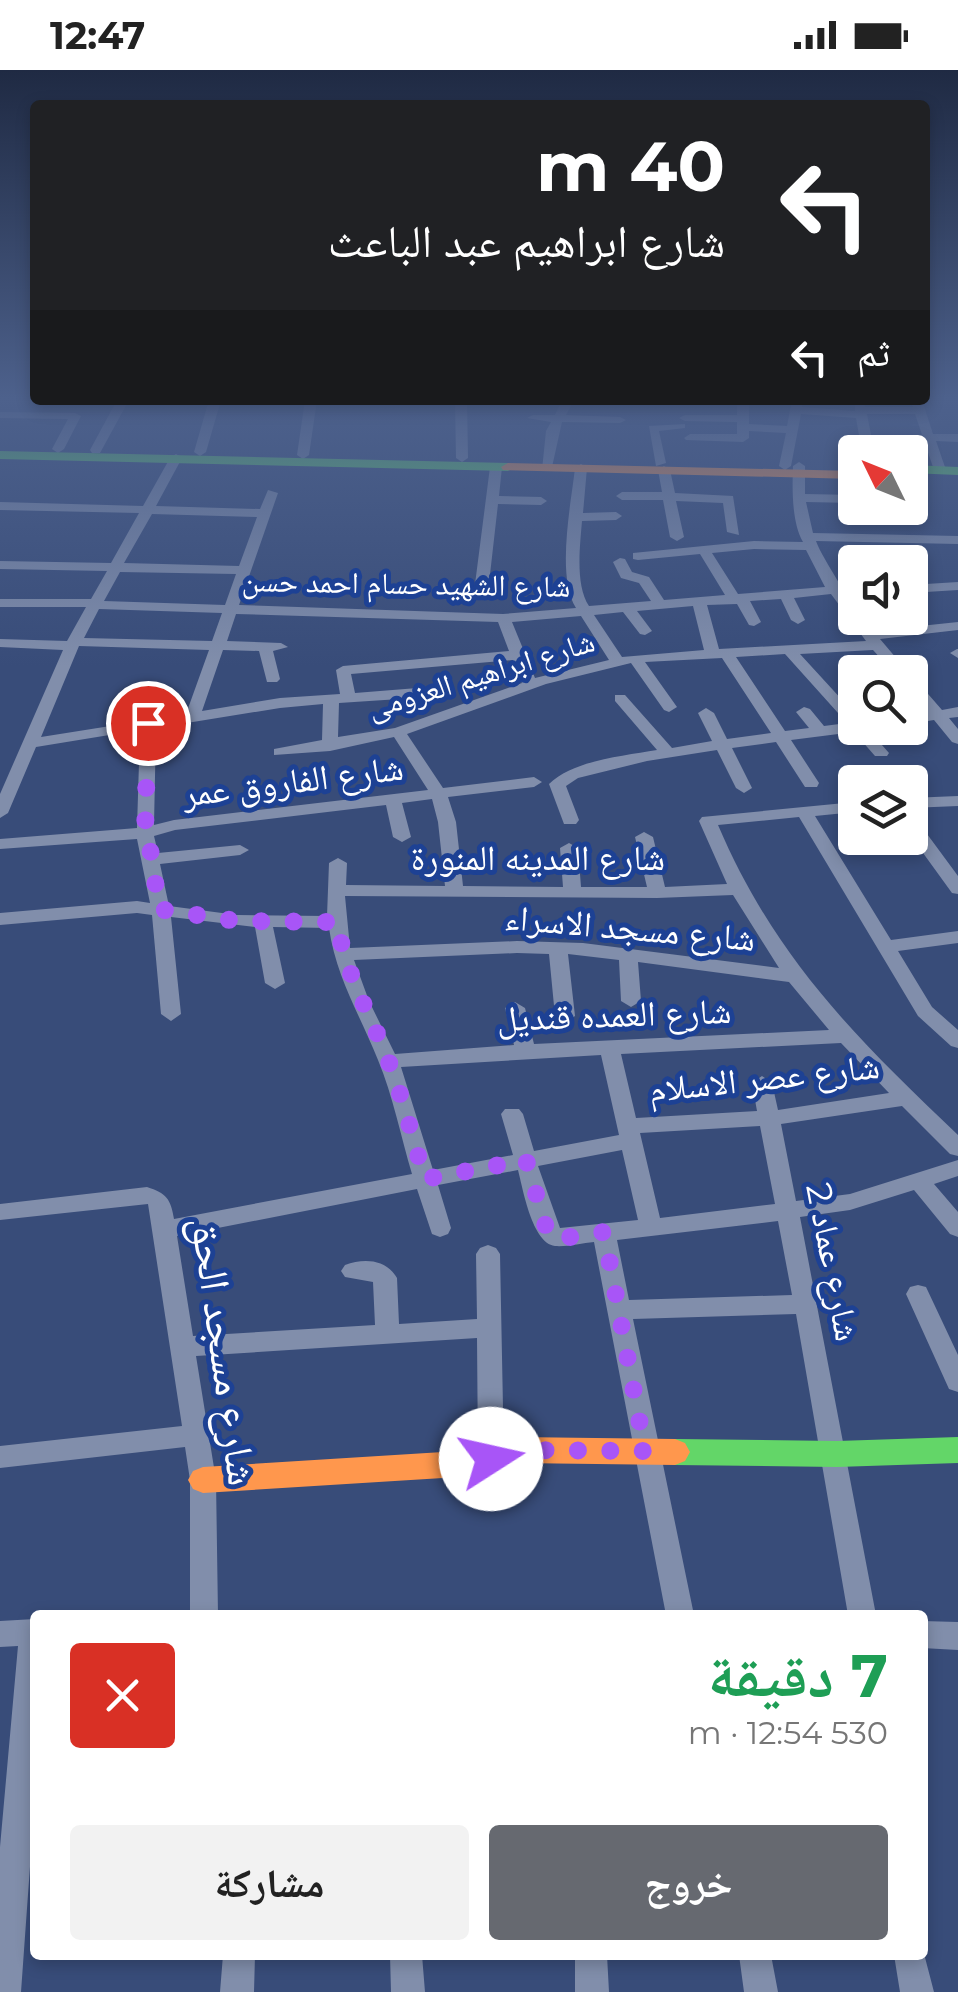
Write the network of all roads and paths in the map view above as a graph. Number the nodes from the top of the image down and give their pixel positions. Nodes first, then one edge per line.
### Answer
1 (161, 487) edge
2 (494, 487) edge
3 (579, 487) edge
4 (667, 487) edge
5 (796, 487) edge
6 (272, 493) dead end
7 (622, 496) dead end
8 (669, 497) junction
9 (798, 498) junction
10 (838, 499) edge
11 (492, 500) junction
12 (541, 501) dead end
13 (0, 506) edge
14 (149, 510) junction
15 (264, 513) junction
16 (616, 516) dead end
17 (577, 517) junction
18 (734, 532) dead end
19 (677, 537) dead end
20 (958, 540) edge
21 (807, 541) junction
22 (772, 546) junction
23 (704, 550) junction
24 (638, 556) dead end
25 (620, 562) dead end
26 (777, 564) dead end
27 (0, 566) edge
28 (118, 567) junction
29 (246, 570) junction
30 (958, 586) edge
31 (928, 587) edge
32 (481, 592) dead end
33 (835, 592) junction
34 (786, 595) junction
35 (738, 599) junction
36 (928, 601) edge
37 (0, 603) edge
38 (97, 604) junction
39 (700, 604) junction
40 (932, 605) dead end
41 (661, 606) junction
42 (628, 609) junction
43 (231, 610) junction
44 (584, 613) junction
45 (503, 618) junction
46 (798, 620) dead end
47 (754, 622) dead end
48 (958, 626) edge
49 (873, 640) junction
50 (0, 643) edge
51 (74, 644) junction
52 (216, 645) junction
53 (788, 649) junction
54 (719, 651) junction
55 (660, 655) junction
56 (886, 655) edge
57 (517, 656) junction
58 (635, 658) junction
59 (618, 662) junction
60 (420, 664) junction
61 (272, 679) dead end
62 (530, 684) junction
63 (430, 692) junction
64 (620, 698) dead end
65 (349, 699) junction
66 (330, 700) junction
67 (928, 703) edge
68 (838, 706) edge
69 (670, 707) dead end
70 (706, 712) dead end
71 (804, 712) dead end
72 (958, 712) edge
73 (938, 714) junction
74 (193, 715) junction
75 (928, 716) edge
76 (442, 718) junction
77 (148, 723) junction
78 (838, 729) edge
79 (398, 732) junction
80 (820, 732) junction
81 (781, 738) junction
82 (958, 739) edge
83 (33, 742) junction
84 (874, 745) edge
85 (330, 746) junction
86 (723, 747) junction
87 (280, 752) dead end
88 (668, 753) junction
89 (882, 753) dead end
90 (7, 778) edge
91 (534, 782) dead end
92 (811, 783) dead end
93 (744, 788) dead end
94 (438, 793) junction
95 (393, 799) junction
96 (958, 801) edge
97 (928, 802) edge
98 (838, 808) edge
99 (1, 809) edge
100 (804, 810) junction
101 (570, 820) dead end
102 (145, 833) junction
103 (402, 837) dead end
104 (644, 837) dead end
105 (0, 844) edge
106 (928, 847) edge
107 (568, 848) dead end
108 (240, 850) dead end
109 (153, 860) junction
110 (338, 863) dead end
111 (958, 888) edge
112 (740, 889) junction
113 (336, 890) junction
114 (455, 890) junction
115 (572, 892) junction
116 (657, 893) junction
117 (158, 909) junction
118 (0, 919) edge
119 (262, 922) junction
120 (337, 922) junction
121 (958, 938) edge
122 (888, 946) junction
123 (558, 948) junction
124 (628, 953) junction
125 (342, 954) junction
126 (792, 976) junction
127 (275, 984) dead end
128 (631, 1000) dead end
129 (515, 1008) dead end
130 (171, 1014) dead end
131 (565, 1016) dead end
132 (842, 1036) junction
133 (958, 1041) edge
134 (525, 1048) junction
135 (609, 1048) junction
136 (389, 1061) junction
137 (762, 1083) dead end
138 (907, 1098) junction
139 (512, 1114) dead end
140 (768, 1117) junction
141 (629, 1133) junction
142 (958, 1148) edge
143 (526, 1160) junction
144 (958, 1168) edge
145 (425, 1179) junction
146 (920, 1182) junction
147 (0, 1212) edge
148 (784, 1213) junction
149 (440, 1228) dead end
150 (652, 1228) junction
151 (958, 1228) edge
152 (164, 1230) junction
153 (604, 1232) junction
154 (488, 1254) dead end
155 (353, 1272) dead end
156 (918, 1294) dead end
157 (806, 1304) junction
158 (619, 1310) junction
159 (490, 1328) junction
160 (388, 1334) junction
161 (182, 1347) junction
162 (958, 1382) edge
163 (197, 1436) junction
164 (958, 1450) edge
165 (645, 1451) junction
166 (837, 1454) junction
167 (0, 1458) edge
168 (491, 1459) junction
169 (203, 1480) junction
170 (204, 1610) edge
171 (679, 1610) edge
172 (861, 1610) edge
173 (30, 1632) edge
174 (0, 1634) edge
175 (928, 1634) edge
176 (958, 1636) edge
177 (30, 1671) edge
178 (6, 1906) edge
179 (239, 1960) edge
180 (406, 1960) edge
181 (590, 1960) edge
182 (755, 1960) edge
183 (911, 1960) edge
184 (4, 1992) edge
185 (237, 1992) edge
186 (408, 1992) edge
187 (592, 1992) edge
188 (760, 1992) edge
189 (917, 1992) edge

1 - 14 street
2 - 11 street
3 - 17 street
4 - 8 street
5 - 9 street
6 - 15 street
7 - 8 street
8 - 18 street
8 - 19 street
9 - 10 street
9 - 21 street
11 - 12 street
11 - 32 street
13 - 14 street
14 - 15 street
14 - 28 street
15 - 29 street
16 - 17 street
17 - 44 street
20 - 21 street
21 - 22 street
21 - 33 street
22 - 23 street
22 - 26 street
23 - 24 street
23 - 35 street
25 - 41 street
27 - 28 street
28 - 29 street
28 - 38 street
29 - 43 street
30 - 31 street
33 - 34 street, شارع الشهيد حسام احمد حسن
33 - 49 street
34 - 35 street, شارع الشهيد حسام احمد حسن
34 - 46 street
35 - 39 street, شارع الشهيد حسام احمد حسن
35 - 47 street
36 - 40 street
37 - 38 street, شارع الشهيد حسام احمد حسن
38 - 43 street, شارع الشهيد حسام احمد حسن
38 - 51 street
39 - 41 street, شارع الشهيد حسام احمد حسن
39 - 54 street
41 - 42 street, شارع الشهيد حسام احمد حسن
42 - 44 street, شارع الشهيد حسام احمد حسن
42 - 55 street
43 - 45 street, شارع الشهيد حسام احمد حسن
43 - 52 street
44 - 45 street, شارع الشهيد حسام احمد حسن
44 - 59 street
45 - 57 street
48 - 49 street, شارع ابراهيم العزومى
49 - 53 street, شارع ابراهيم العزومى
49 - 56 street
50 - 51 street
51 - 52 street
51 - 83 street
52 - 61 street
52 - 74 street
53 - 54 street, شارع ابراهيم العزومى
53 - 68 street
54 - 55 street, شارع ابراهيم العزومى
54 - 81 street
55 - 58 street, شارع ابراهيم العزومى
57 - 60 street
57 - 62 street
58 - 59 street, شارع ابراهيم العزومى
58 - 69 street
59 - 62 street, شارع ابراهيم العزومى
60 - 63 street
60 - 65 street
62 - 76 street, شارع ابراهيم العزومى
63 - 65 street
63 - 76 street
64 - 88 street
65 - 66 street
66 - 74 street
66 - 85 street
67 - 73 street
70 - 86 street
71 - 80 street
72 - 73 street
73 - 75 street
73 - 82 street
74 - 77 street
76 - 79 street, شارع ابراهيم العزومى
77 - 83 street
77 - 102 street
78 - 80 street
79 - 85 street, شارع ابراهيم العزومى
79 - 94 street
80 - 81 street
81 - 86 street
81 - 92 street
83 - 90 street
84 - 89 street
85 - 87 street, شارع ابراهيم العزومى
86 - 88 street
86 - 93 street
88 - 101 street
90 - 99 street
91 - 94 street, شارع الفاروق عمر
94 - 95 street, شارع الفاروق عمر
94 - 114 street
95 - 102 street, شارع الفاروق عمر
95 - 103 street
96 - 97 street
98 - 100 street
100 - 112 street
100 - 122 street
102 - 105 street, شارع الفاروق عمر
102 - 109 street
104 - 116 street
106 - 111 street
107 - 115 street
108 - 109 street
109 - 117 street
110 - 113 street
112 - 116 street, شارع المدينه المنورة
112 - 126 street
113 - 114 street, شارع المدينه المنورة
113 - 120 street
114 - 115 street, شارع المدينه المنورة
115 - 116 street, شارع المدينه المنورة
117 - 118 street
117 - 119 street
117 - 130 street
119 - 120 street
119 - 127 street
120 - 125 street
121 - 122 street
122 - 133 street
123 - 124 street, شارع مسجد الاسراء
123 - 125 street, شارع مسجد الاسراء
123 - 131 street
124 - 126 street, شارع مسجد الاسراء
124 - 128 street
125 - 136 street
126 - 132 street
129 - 134 street
132 - 135 street, شارع العمده قنديل
132 - 138 street
134 - 135 street, شارع العمده قنديل
134 - 136 street, شارع العمده قنديل
135 - 141 street
136 - 145 street
137 - 140 street, شارع عماد 2
138 - 140 street, شارع عصر الاسلام
138 - 142 street
139 - 143 street
140 - 141 street, شارع عصر الاسلام
140 - 148 street, شارع عماد 2
141 - 143 street, شارع عصر الاسلام
141 - 150 street
143 - 145 street, شارع عصر الاسلام
143 - 153 street
144 - 146 street
145 - 149 street
145 - 152 street, شارع عصر الاسلام
146 - 148 street
146 - 151 street
147 - 152 street, شارع مسجد الحق
148 - 150 street
148 - 157 street, شارع عماد 2
150 - 153 street
152 - 161 street, شارع مسجد الحق
153 - 158 street
154 - 159 street
155 - 160 street
156 - 162 street
157 - 158 street
157 - 166 street, شارع عماد 2
158 - 165 street
159 - 160 street
159 - 168 street
160 - 161 street
161 - 163 street, شارع مسجد الحق
163 - 167 street
163 - 169 street, شارع مسجد الحق
164 - 166 street
165 - 166 street
165 - 168 street
165 - 171 street
166 - 172 street, شارع عماد 2
168 - 169 street
169 - 170 street, شارع مسجد الحق
173 - 174 street
175 - 176 street
177 - 178 street
178 - 184 street
179 - 185 street
180 - 186 street
181 - 187 street
182 - 188 street
183 - 189 street

